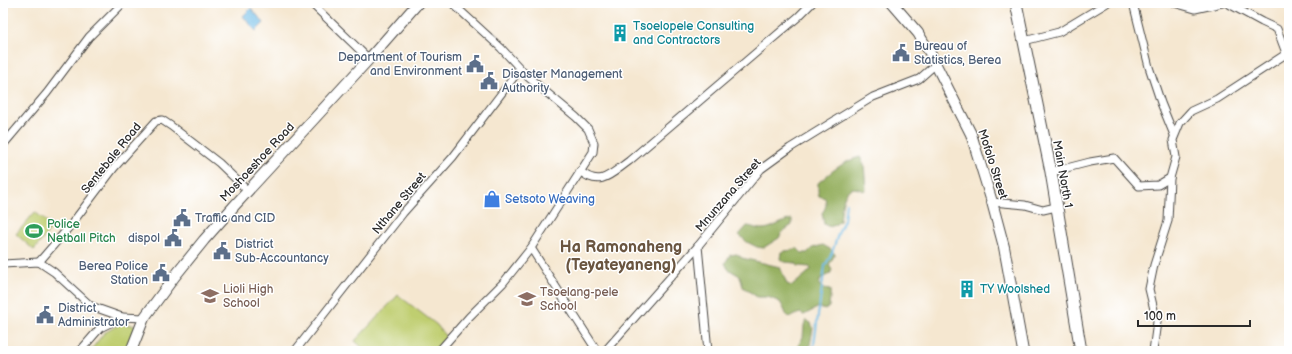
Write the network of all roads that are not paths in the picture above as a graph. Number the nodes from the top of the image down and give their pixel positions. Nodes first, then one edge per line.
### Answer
1 (123, 3) edge
2 (310, 3) edge
3 (418, 3) edge
4 (452, 3) edge
5 (812, 3) edge
6 (892, 3) edge
7 (1016, 3) edge
8 (1107, 3) edge
9 (1133, 3) edge
10 (1174, 3) edge
11 (1222, 3) edge
12 (1227, 3) edge
13 (1024, 41) junction
14 (1288, 53) edge
15 (369, 59) junction
16 (936, 64) junction
17 (520, 69) junction
18 (1174, 135) junction
19 (3, 145) edge
20 (580, 171) junction
21 (1051, 172) junction
22 (1170, 178) junction
23 (248, 191) junction
24 (992, 202) junction
25 (1056, 207) junction
26 (698, 246) junction
27 (531, 248) junction
28 (39, 262) junction
29 (3, 264) edge
30 (122, 317) junction
31 (144, 318) junction
32 (80, 351) edge
33 (132, 351) edge
34 (296, 351) edge
35 (439, 351) edge
36 (597, 351) edge
37 (605, 351) edge
38 (708, 351) edge
39 (1023, 351) edge
40 (1081, 351) edge
41 (1153, 351) edge

1 - 19 street
2 - 15 street
3 - 15 street, Moshoeshoe Road
4 - 17 street
5 - 20 street
6 - 16 street, Mofolo Street
7 - 13 main road, Main North 1
8 - 13 street
9 - 18 street
10 - 11 street
12 - 14 street
13 - 21 main road, Main North 1
14 - 18 street
15 - 23 street, Moshoeshoe Road
16 - 24 street, Mofolo Street
16 - 26 street, Mnunzana Street
17 - 20 street
17 - 34 street, Nthane Street
18 - 22 street
20 - 27 street
21 - 22 street
21 - 25 main road, Main North 1
22 - 41 street
23 - 28 street, Sentebale Road
23 - 31 street, Moshoeshoe Road
24 - 25 street
24 - 39 street, Mofolo Street
25 - 40 main road, Main North 1
26 - 37 street, Mnunzana Street
26 - 38 street
27 - 35 street
27 - 36 street
28 - 29 street
28 - 30 street
30 - 31 street
30 - 32 street
31 - 33 street, Moshoeshoe Road

